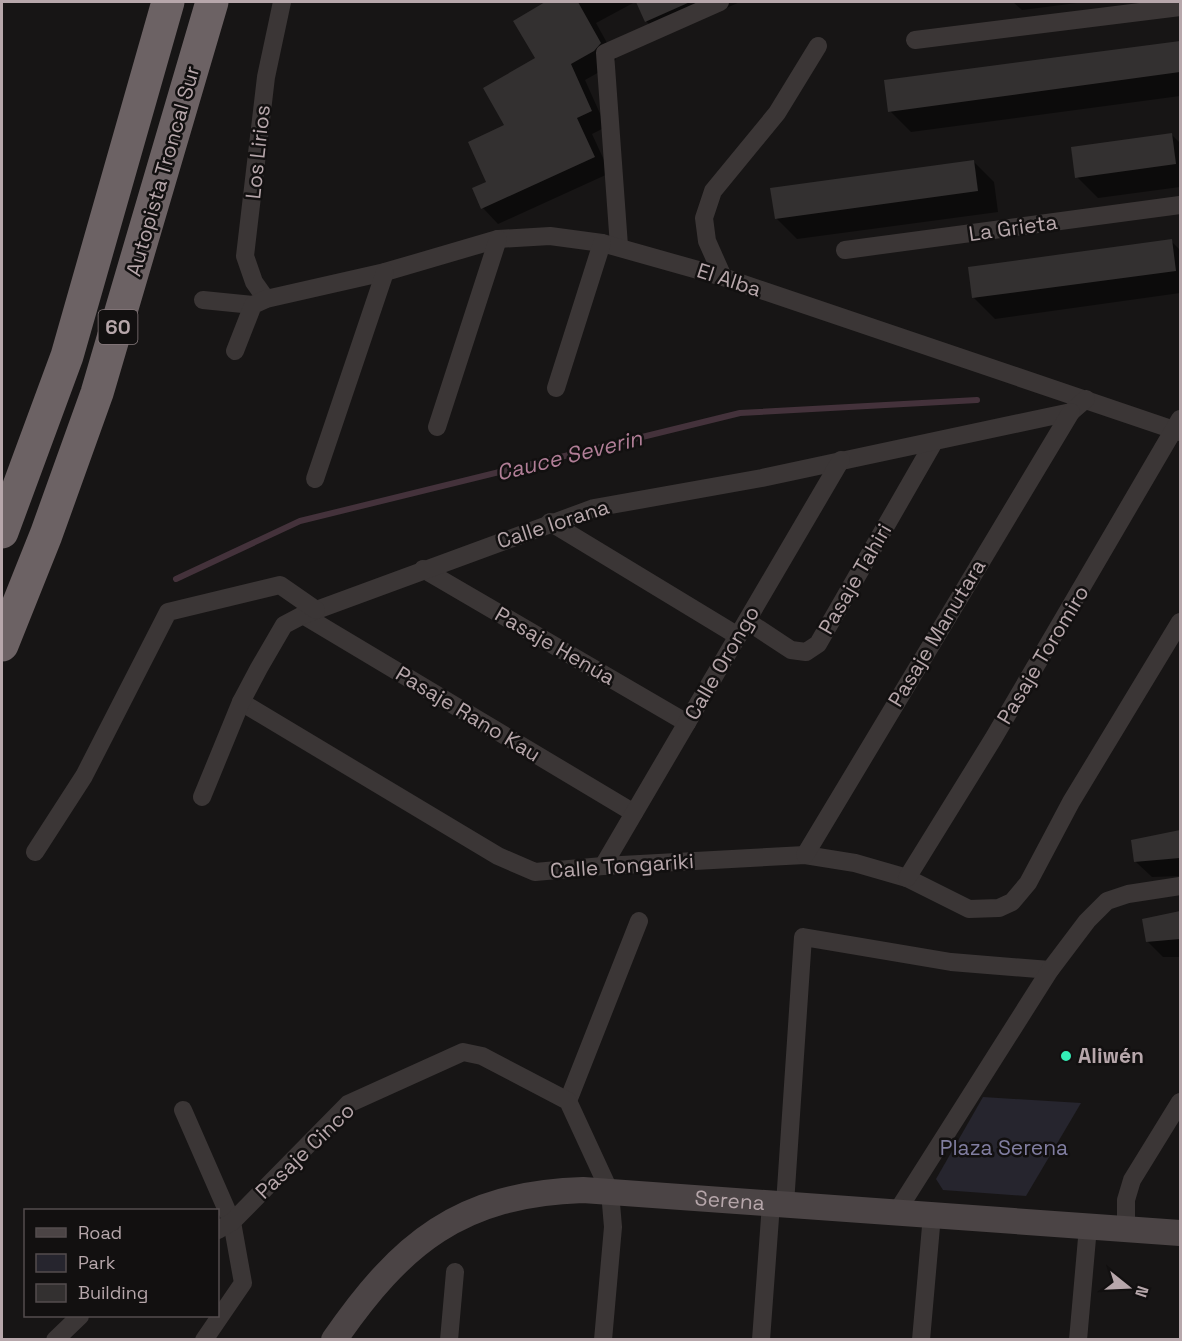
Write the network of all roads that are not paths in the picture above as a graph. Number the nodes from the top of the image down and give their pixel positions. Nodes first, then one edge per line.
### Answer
1 (168, 2) edge
2 (212, 2) edge
3 (282, 2) edge
4 (720, 2) edge
5 (1180, 8) edge
6 (915, 40) dead end
7 (818, 46) dead end
8 (1180, 205) edge
9 (498, 239) junction
10 (610, 244) junction
11 (845, 250) dead end
12 (385, 272) junction
13 (723, 277) junction
14 (203, 300) dead end
15 (259, 302) junction
16 (235, 351) dead end
17 (556, 388) dead end
18 (1086, 399) junction
19 (1071, 412) junction
20 (437, 427) dead end
21 (1179, 427) edge
22 (934, 442) junction
23 (841, 460) junction
24 (315, 479) dead end
25 (550, 522) junction
26 (2, 532) edge
27 (423, 569) junction
28 (309, 612) junction
29 (1180, 622) edge
30 (742, 628) junction
31 (2, 645) edge
32 (241, 702) junction
33 (687, 723) junction
34 (202, 797) dead end
35 (634, 813) junction
36 (35, 852) dead end
37 (805, 855) junction
38 (603, 866) junction
39 (907, 878) junction
40 (1180, 886) edge
41 (639, 921) dead end
42 (1050, 970) junction
43 (568, 1101) junction
44 (1180, 1102) edge
45 (183, 1110) dead end
46 (610, 1192) junction
47 (778, 1204) junction
48 (219, 1209) edge
49 (219, 1209) edge
50 (896, 1213) junction
51 (932, 1215) junction
52 (225, 1226) edge
53 (1088, 1227) junction
54 (1126, 1229) junction
55 (1180, 1233) edge
56 (455, 1272) dead end
57 (79, 1317) edge
58 (55, 1340) edge
59 (204, 1340) edge
60 (334, 1340) edge
61 (449, 1340) edge
62 (603, 1340) edge
63 (761, 1340) edge
64 (921, 1340) edge
65 (1078, 1340) edge

1 - 26 highway, Autopista Troncal Sur / 60
2 - 31 highway, Autopista Troncal Sur / 60
3 - 15 street, Los Lirios
4 - 10 street
5 - 6 street
7 - 13 street
8 - 11 street, La Grieta
9 - 10 street, El Alba
9 - 12 street, El Alba
9 - 20 street
10 - 13 street, El Alba
10 - 17 street
12 - 15 street, El Alba
12 - 24 street
13 - 18 street, El Alba
14 - 15 street, El Alba
15 - 16 street
18 - 19 street, Calle Iorana
18 - 21 street, El Alba
19 - 22 street, Calle Iorana
19 - 37 street, Pasaje Manutara
21 - 39 street, Pasaje Toromiro
22 - 23 street, Calle Iorana
22 - 30 street, Pasaje Tahiri
23 - 25 street, Calle Iorana
23 - 30 street, Calle Orongo
25 - 27 street, Calle Iorana
25 - 30 street, Pasaje Tahiri
27 - 28 street, Calle Iorana
27 - 33 street, Pasaje Henúa
28 - 32 street, Calle Iorana
28 - 35 street, Pasaje Rano Kau
28 - 36 street, Pasaje Rano Kau
29 - 39 street, Calle Tongariki
30 - 33 street, Calle Orongo
32 - 34 street, Calle Iorana
32 - 38 street, Calle Tongariki
33 - 35 street, Calle Orongo
35 - 38 street, Calle Orongo
37 - 38 street, Calle Tongariki
37 - 39 street, Calle Tongariki
40 - 42 street
41 - 43 street
42 - 47 street
42 - 50 street
43 - 46 street
43 - 52 street, Pasaje Cinco
44 - 54 street
45 - 48 street
46 - 47 street, Serena
46 - 60 street, Serena
46 - 62 street
47 - 50 street, Serena
47 - 63 street
49 - 52 street
50 - 51 street, Serena
51 - 53 street, Serena
51 - 64 street
52 - 59 street
53 - 54 street, Serena
53 - 65 street
54 - 55 street, Serena
56 - 61 street
57 - 58 street

